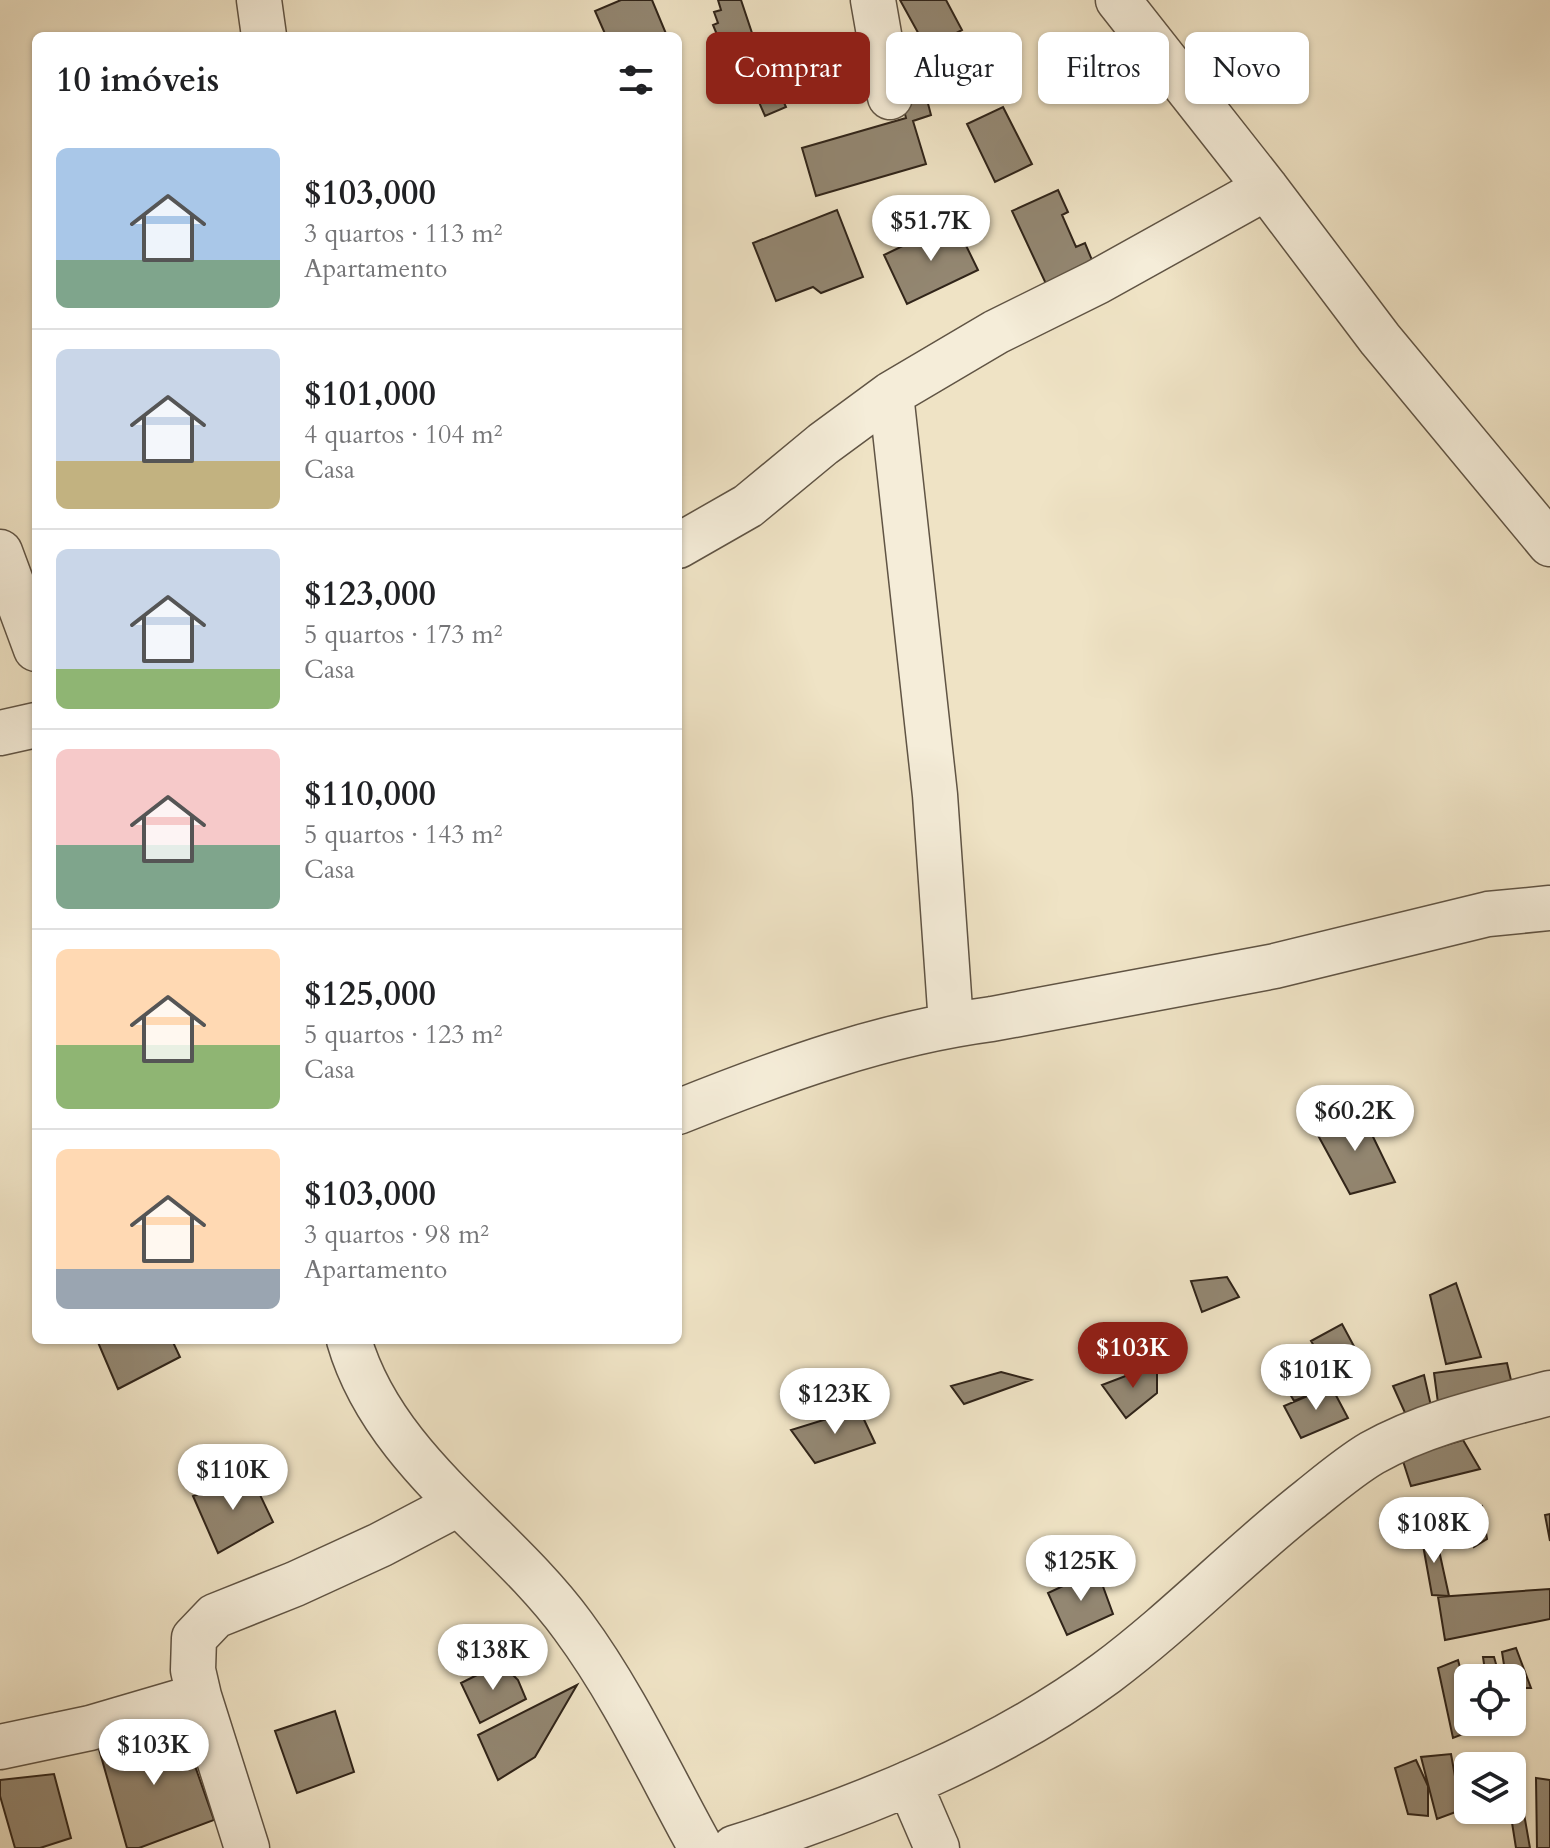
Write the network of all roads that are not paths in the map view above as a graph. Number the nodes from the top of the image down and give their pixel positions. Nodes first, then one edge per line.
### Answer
1 (259, 0) edge
2 (873, 0) edge
3 (1118, 0) edge
4 (263, 32) edge
5 (886, 74) edge
6 (1266, 188) junction
7 (891, 394) junction
8 (682, 544) edge
9 (1550, 544) edge
10 (0, 552) edge
11 (32, 638) edge
12 (32, 726) edge
13 (0, 733) edge
14 (1550, 908) edge
15 (951, 1024) junction
16 (682, 1111) edge
17 (350, 1344) edge
18 (1550, 1393) edge
19 (458, 1504) junction
20 (199, 1696) junction
21 (0, 1747) edge
22 (909, 1783) junction
23 (247, 1848) edge
24 (701, 1848) edge
25 (734, 1848) edge
26 (937, 1848) edge

1 - 4 street
2 - 5 street
3 - 6 street
6 - 7 street
6 - 9 street
7 - 8 street
7 - 15 street
10 - 11 street
12 - 13 street
14 - 15 street
15 - 16 street
17 - 19 street
18 - 22 street
19 - 20 street
19 - 24 street
20 - 21 street
20 - 23 street
22 - 25 street
22 - 26 street

